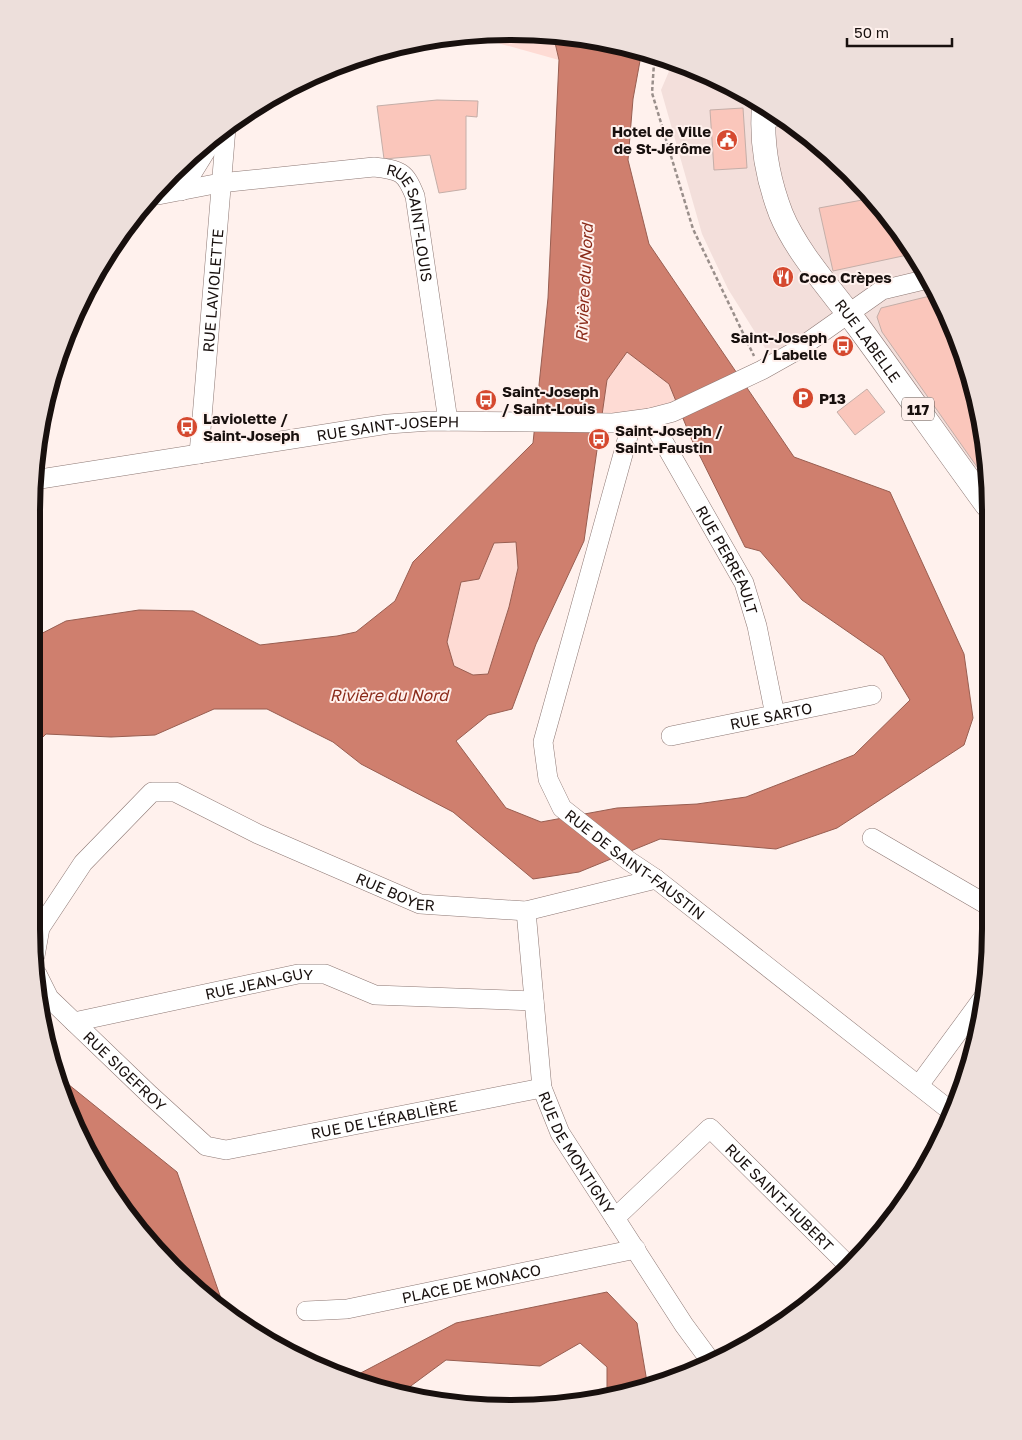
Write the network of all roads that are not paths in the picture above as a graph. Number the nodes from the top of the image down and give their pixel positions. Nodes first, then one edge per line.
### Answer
1 (769, 117) edge
2 (225, 136) edge
3 (204, 154) edge
4 (220, 183) junction
5 (181, 191) junction
6 (163, 194) edge
7 (922, 281) edge
8 (849, 314) junction
9 (641, 420) junction
10 (448, 421) junction
11 (199, 454) junction
12 (41, 479) edge
13 (982, 497) edge
14 (872, 695) dead end
15 (775, 715) junction
16 (671, 736) dead end
17 (872, 838) dead end
18 (656, 879) junction
19 (982, 902) edge
20 (526, 910) junction
21 (40, 928) edge
22 (44, 988) edge
23 (534, 1001) junction
24 (975, 1009) edge
25 (74, 1022) junction
26 (919, 1085) junction
27 (542, 1088) junction
28 (947, 1108) edge
29 (226, 1150) joint
30 (615, 1218) junction
31 (636, 1249) junction
32 (844, 1262) edge
33 (306, 1311) dead end
34 (707, 1356) edge

1 - 8 main road, RUE LABELLE / 117
2 - 4 street, RUE LAVIOLETTE
3 - 5 street
4 - 5 street, RUE SAINT-LOUIS
4 - 10 street, RUE SAINT-LOUIS
4 - 11 street, RUE LAVIOLETTE
5 - 6 street, RUE SAINT-LOUIS
7 - 8 street
8 - 9 street
8 - 13 main road, RUE LABELLE / 117
9 - 10 street, RUE SAINT-JOSEPH
9 - 15 street, RUE PERREAULT
9 - 18 street, RUE DE SAINT-FAUSTIN
10 - 11 street, RUE SAINT-JOSEPH
11 - 12 street, RUE SAINT-JOSEPH
14 - 15 street, RUE SARTO
15 - 16 street, RUE SARTO
17 - 19 street
18 - 20 street, RUE BOYER
18 - 26 street, RUE DE SAINT-FAUSTIN
20 - 21 street, RUE BOYER
20 - 23 street, RUE DE MONTIGNY
22 - 25 street, RUE SIGEFROY
23 - 25 street, RUE JEAN-GUY
23 - 27 street, RUE DE MONTIGNY
24 - 26 street
25 - 29 street, RUE SIGEFROY
26 - 28 street, RUE DE SAINT-FAUSTIN
27 - 29 street, RUE DE L'ÉRABLIÈRE
27 - 30 street, RUE DE MONTIGNY
30 - 31 street, RUE DE MONTIGNY
30 - 32 street, RUE SAINT-HUBERT
31 - 33 street, PLACE DE MONACO
31 - 34 street, RUE DE MONTIGNY

